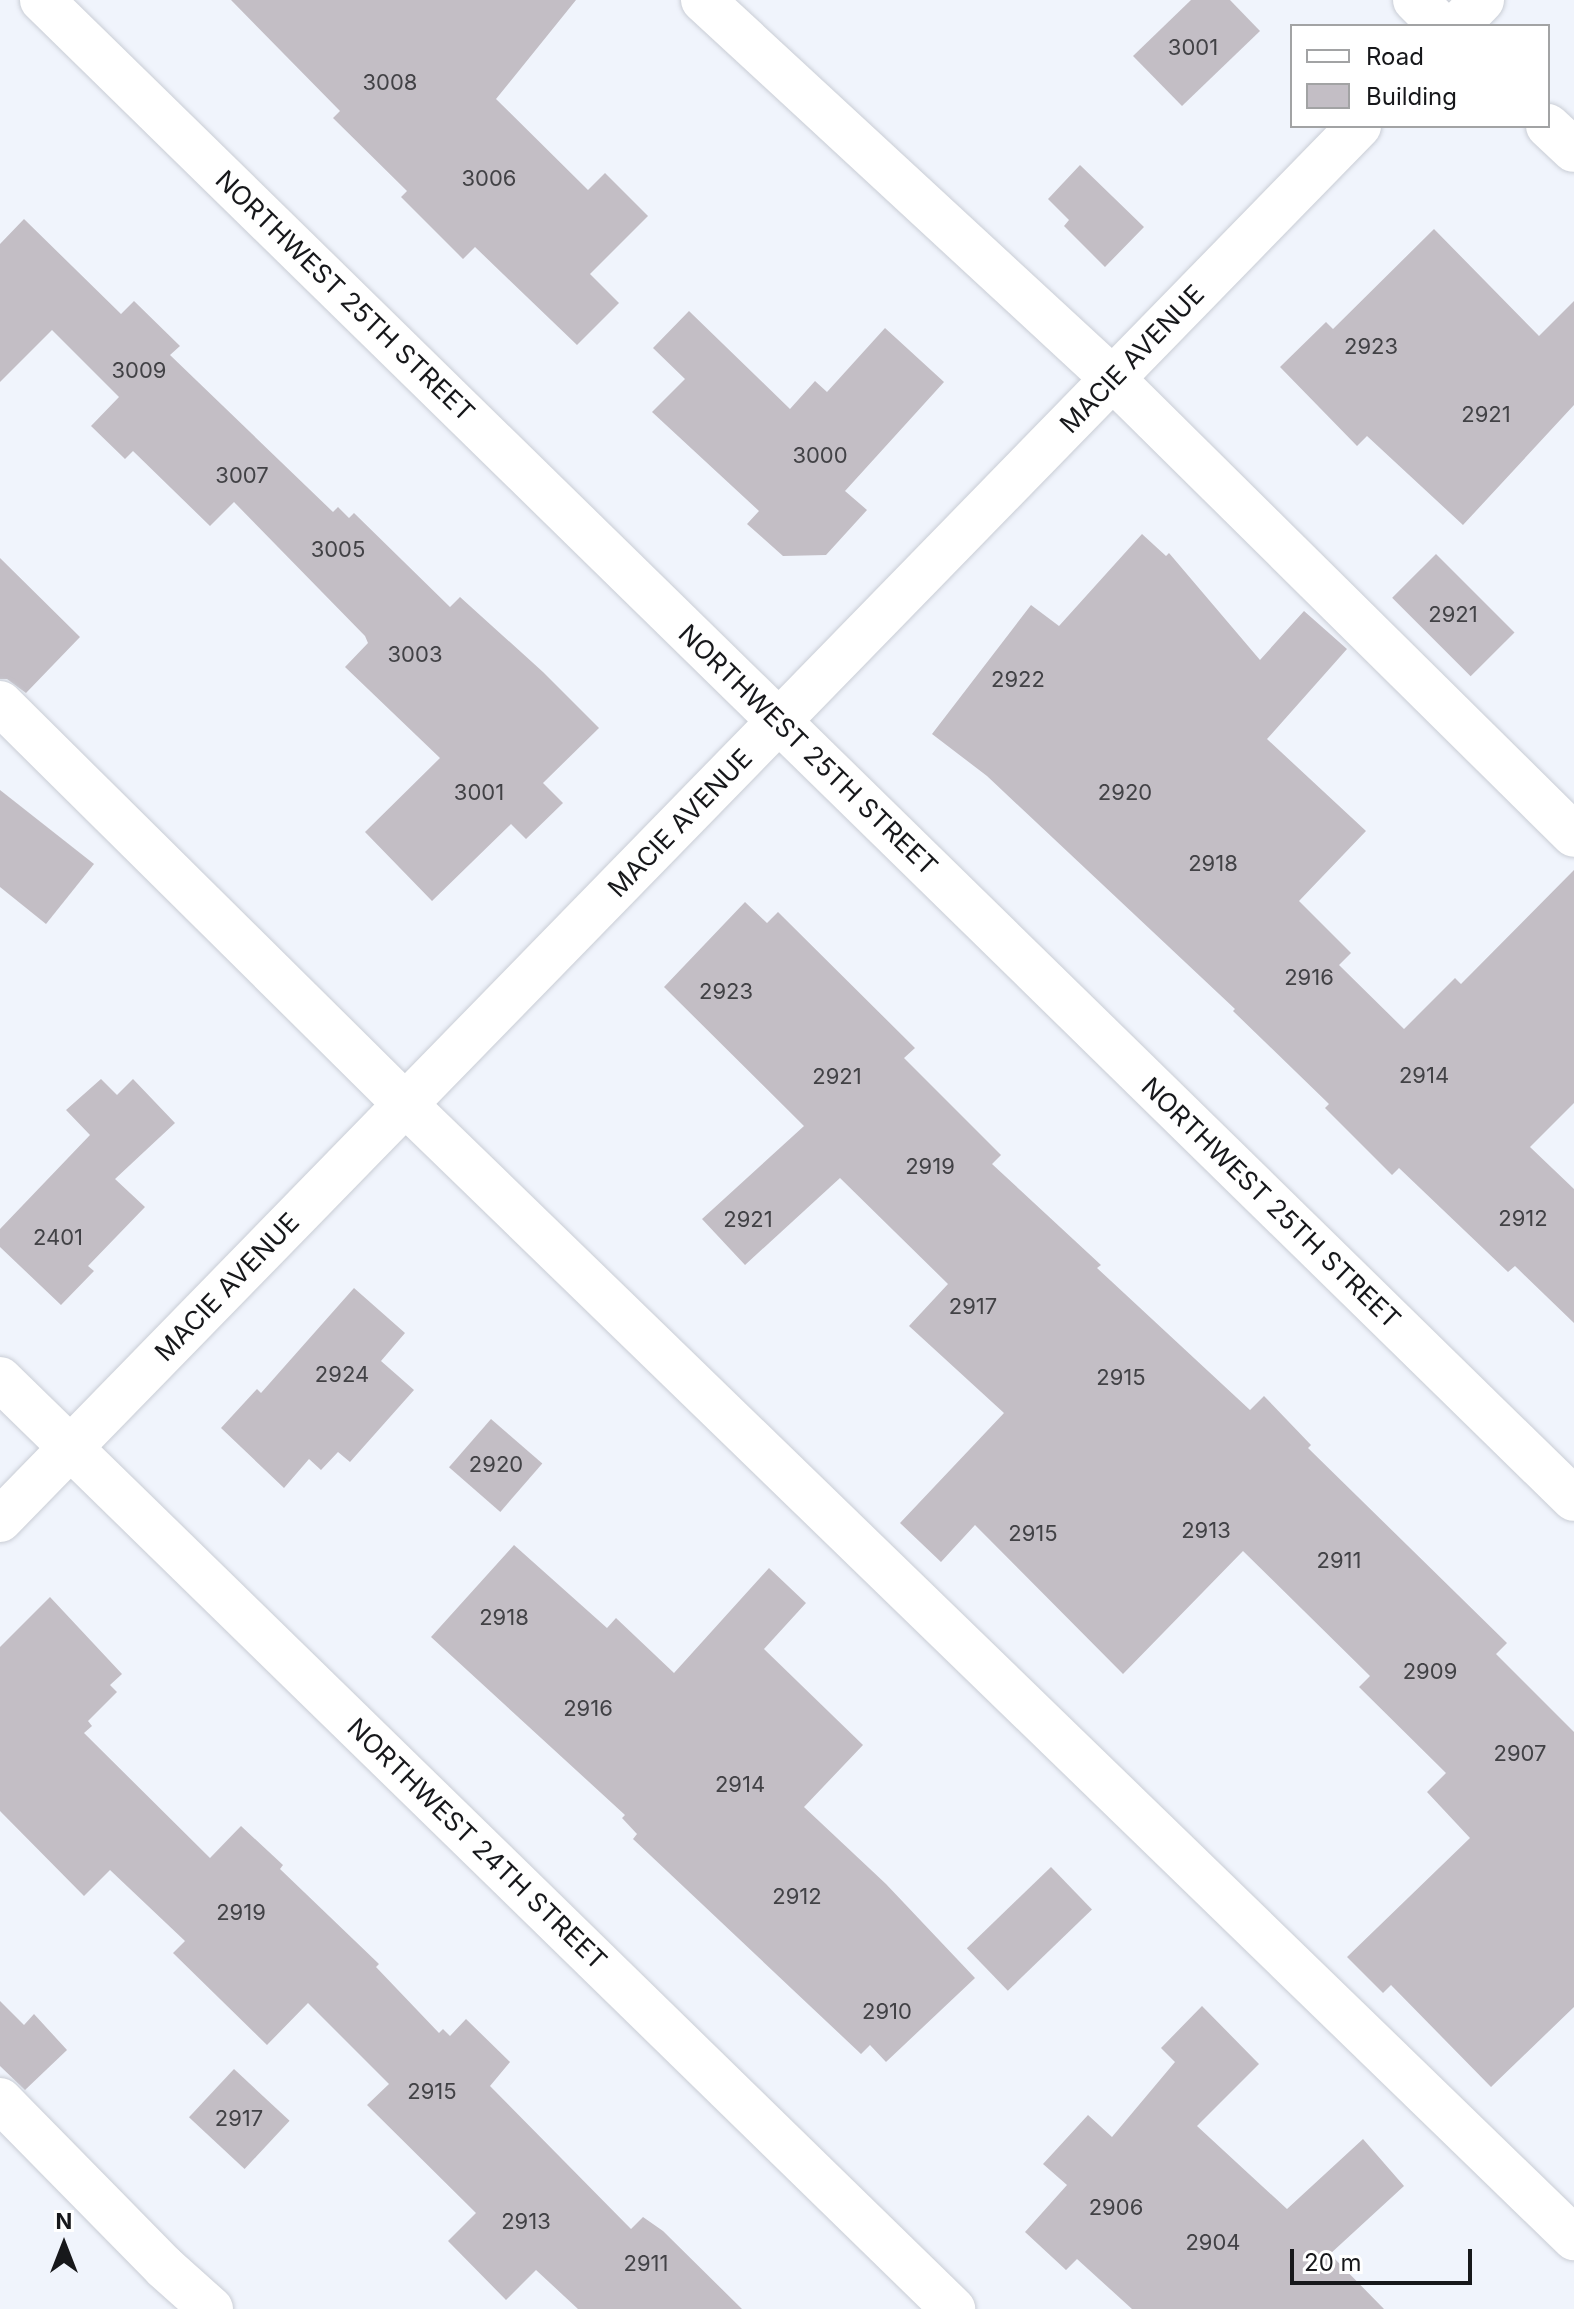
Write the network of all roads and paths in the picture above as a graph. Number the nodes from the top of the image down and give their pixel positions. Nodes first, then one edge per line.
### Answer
1 (42, 0) edge
2 (703, 0) edge
3 (1415, 0) edge
4 (1482, 0) edge
5 (1439, 24) edge
6 (1459, 24) edge
7 (1357, 128) edge
8 (1550, 128) edge
9 (1574, 150) edge
10 (1113, 379) junction
11 (0, 703) edge
12 (779, 721) junction
13 (1574, 835) edge
14 (405, 1104) junction
15 (0, 1379) edge
16 (70, 1448) junction
17 (1574, 1499) edge
18 (0, 1520) edge
19 (0, 2100) edge
20 (1574, 2238) edge
21 (211, 2309) edge
22 (953, 2309) edge

1 - 12 street, NORTHWEST 25TH STREET
2 - 10 street
3 - 5 street
4 - 6 street
7 - 10 street, MACIE AVENUE
8 - 9 street
10 - 12 street, MACIE AVENUE
10 - 13 street
11 - 14 street
12 - 14 street, MACIE AVENUE
12 - 17 street, NORTHWEST 25TH STREET
14 - 16 street, MACIE AVENUE
14 - 20 street
15 - 16 street, NORTHWEST 24TH STREET
16 - 18 street, MACIE AVENUE
16 - 22 street, NORTHWEST 24TH STREET
19 - 21 street

